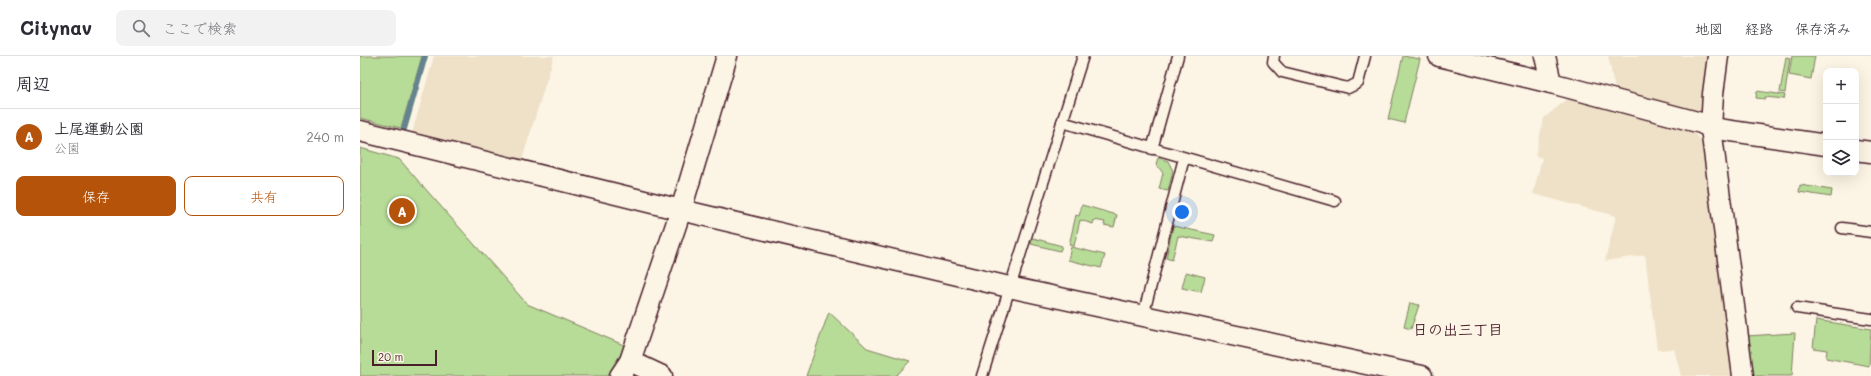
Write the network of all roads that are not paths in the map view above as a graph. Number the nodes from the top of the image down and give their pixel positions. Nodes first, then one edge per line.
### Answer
1 (727, 56) edge
2 (1083, 56) edge
3 (1178, 56) edge
4 (1274, 56) edge
5 (1365, 56) edge
6 (1439, 56) edge
7 (1545, 56) edge
8 (1718, 56) edge
9 (1551, 83) junction
10 (1062, 122) junction
11 (1711, 128) junction
12 (360, 131) edge
13 (1823, 145) edge
14 (1152, 148) junction
15 (1859, 150) edge
16 (1871, 152) edge
17 (1184, 158) junction
18 (1335, 201) dead end
19 (681, 210) junction
20 (1842, 228) dead end
21 (1871, 232) edge
22 (1008, 288) junction
23 (1797, 308) dead end
24 (1143, 316) junction
25 (1871, 319) edge
26 (625, 369) edge
27 (662, 376) edge
28 (982, 376) edge
29 (1422, 376) edge
30 (1743, 376) edge

1 - 19 street
2 - 10 lane
3 - 14 lane
4 - 5 lane
6 - 9 street
7 - 9 street
8 - 11 street
9 - 11 street
10 - 14 lane
10 - 22 lane
11 - 13 street
11 - 30 street
12 - 19 street
14 - 17 lane
15 - 16 street
17 - 18 lane
17 - 24 lane
19 - 22 street
19 - 26 street
20 - 21 lane
22 - 24 street
22 - 28 lane
23 - 25 lane
24 - 29 street
26 - 27 street

